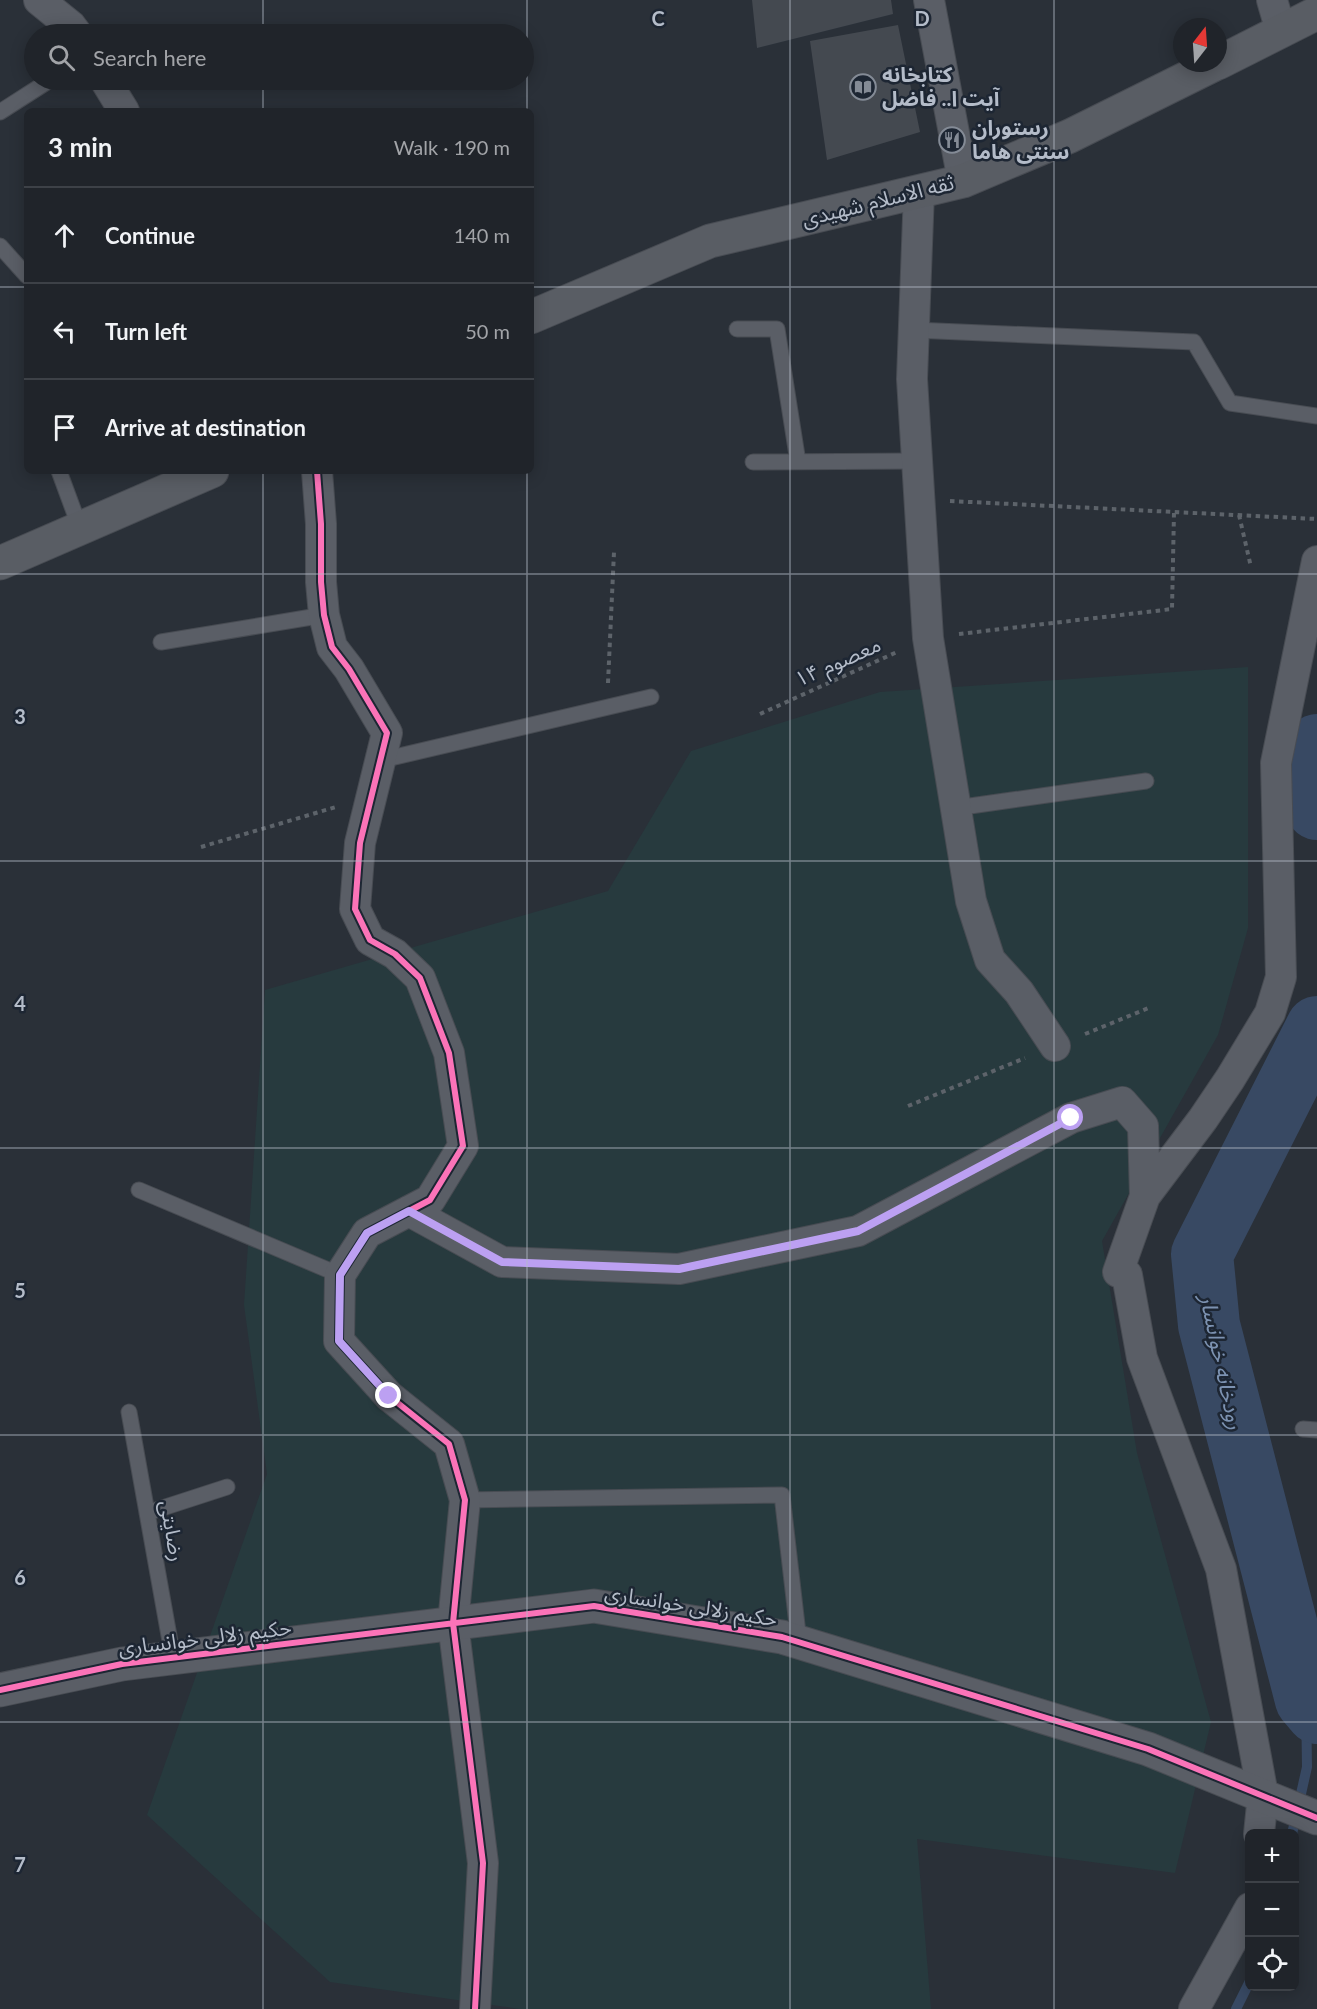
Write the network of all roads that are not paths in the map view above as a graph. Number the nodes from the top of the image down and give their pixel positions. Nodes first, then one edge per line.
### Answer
1 (39, 0) edge
2 (929, 0) edge
3 (1272, 0) edge
4 (1315, 14) edge
5 (69, 24) edge
6 (1281, 31) junction
7 (1227, 58) edge
8 (1200, 72) edge
9 (34, 90) edge
10 (111, 90) edge
11 (122, 108) edge
12 (0, 112) edge
13 (963, 181) junction
14 (919, 191) junction
15 (0, 246) edge
16 (24, 269) edge
17 (534, 316) edge
18 (737, 328) dead end
19 (914, 330) junction
20 (1317, 416) edge
21 (918, 461) junction
22 (753, 462) dead end
23 (798, 462) junction
24 (60, 474) edge
25 (205, 474) edge
26 (317, 474) edge
27 (80, 528) junction
28 (1317, 561) edge
29 (0, 563) edge
30 (324, 615) junction
31 (161, 642) dead end
32 (651, 697) dead end
33 (382, 760) junction
34 (1146, 781) dead end
35 (956, 808) junction
36 (1055, 1046) dead end
37 (139, 1190) dead end
38 (1145, 1196) junction
39 (409, 1211) junction
40 (340, 1275) junction
41 (129, 1412) dead end
42 (227, 1487) dead end
43 (465, 1500) junction
44 (147, 1513) junction
45 (453, 1623) junction
46 (799, 1642) junction
47 (173, 1658) junction
48 (0, 1690) edge
49 (1263, 1795) junction
50 (1317, 1818) edge
51 (1260, 1829) edge
52 (1245, 1917) edge
53 (474, 2009) edge
54 (1194, 2009) edge

1 - 5 street
2 - 13 street
3 - 6 street
4 - 6 main road, ثقه الاسلام شهیدی
6 - 7 main road, ثقه الاسلام شهیدی
8 - 13 main road, ثقه الاسلام شهیدی
9 - 12 lane
10 - 11 street
13 - 14 main road, ثقه الاسلام شهیدی
14 - 17 main road, ثقه الاسلام شهیدی
14 - 19 street
15 - 16 lane
18 - 23 lane
19 - 20 lane
19 - 21 street
21 - 23 lane
21 - 35 street
22 - 23 lane
24 - 27 lane
25 - 27 main road
26 - 30 street
27 - 29 main road
28 - 38 street
30 - 31 lane
30 - 33 street
32 - 33 lane
33 - 39 street
34 - 35 lane
35 - 36 street
37 - 40 lane
38 - 39 street
38 - 49 street
39 - 40 street
40 - 43 street
41 - 44 lane, رضایتی
42 - 44 lane
43 - 45 street
43 - 46 lane
44 - 47 lane, رضایتی
45 - 46 street, حکیم زلالی خوانساری
45 - 47 street, حکیم زلالی خوانساری
45 - 53 street
46 - 49 street, حکیم زلالی خوانساری
47 - 48 street, حکیم زلالی خوانساری
49 - 50 street, حکیم زلالی خوانساری
49 - 51 street
52 - 54 street

